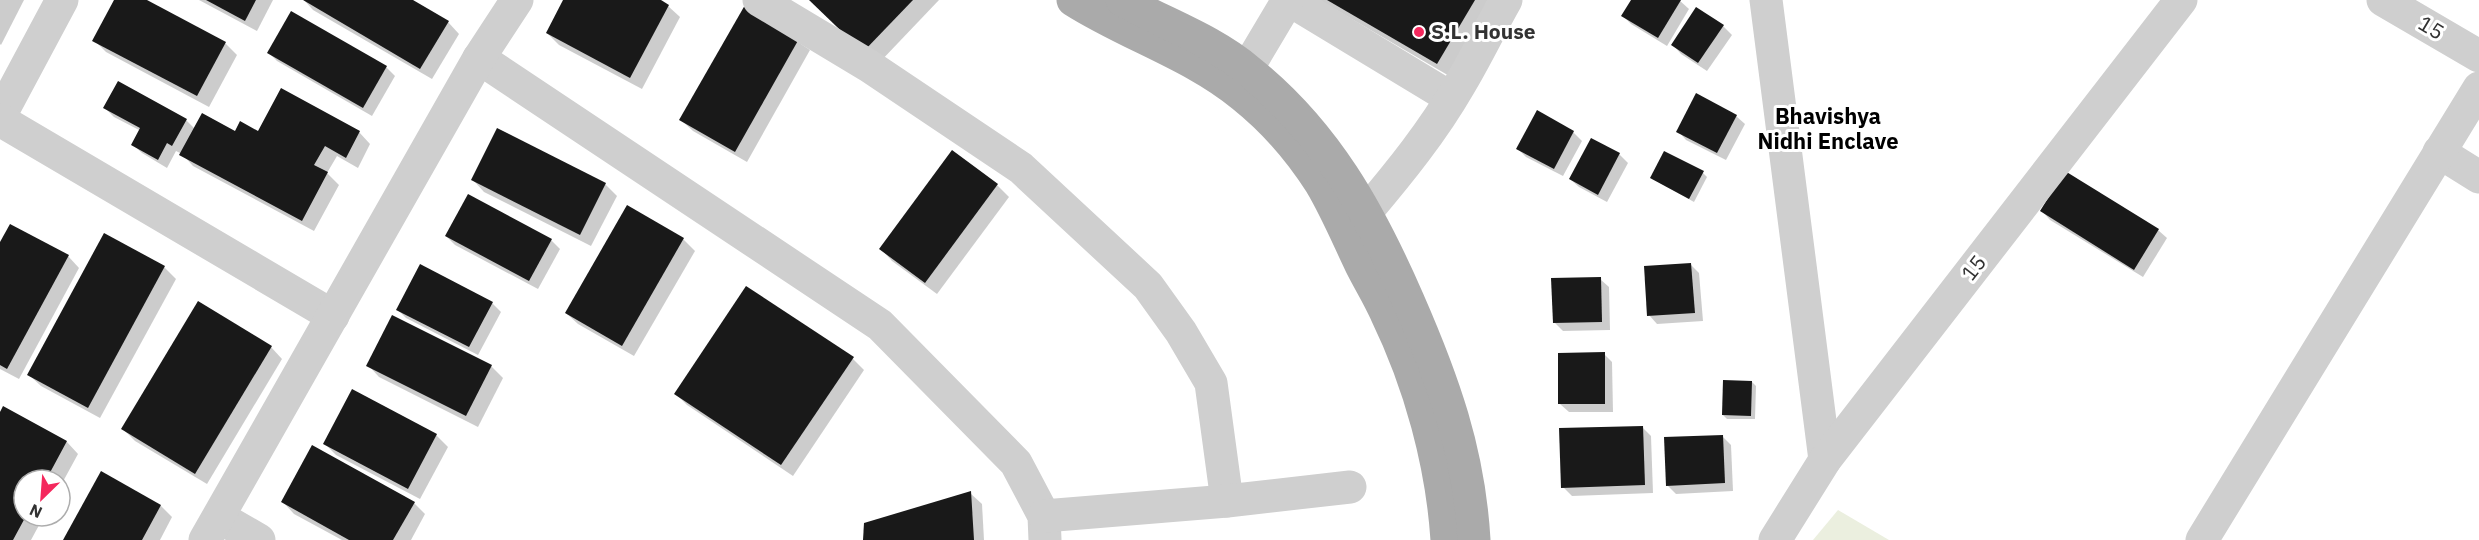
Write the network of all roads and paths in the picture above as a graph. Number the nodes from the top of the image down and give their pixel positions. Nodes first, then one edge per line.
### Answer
1 (62, 0) edge
2 (517, 0) edge
3 (759, 0) edge
4 (1073, 0) edge
5 (1122, 0) edge
6 (1288, 0) edge
7 (1506, 0) edge
8 (1766, 0) edge
9 (2181, 0) edge
10 (2384, 0) edge
11 (2479, 57) edge
12 (479, 58) junction
13 (1247, 69) junction
14 (2479, 88) edge
15 (1451, 98) junction
16 (0, 118) edge
17 (2439, 152) junction
18 (2479, 177) edge
19 (1366, 212) junction
20 (333, 316) junction
21 (1825, 460) junction
22 (1350, 487) dead end
23 (1227, 501) junction
24 (1045, 528) edge
25 (212, 529) edge
26 (259, 540) edge
27 (1446, 540) edge
28 (1474, 540) edge
29 (1775, 540) edge
30 (2202, 540) edge

1 - 16 street
2 - 12 street
3 - 23 street
4 - 27 main road
5 - 13 main road
6 - 13 street
6 - 15 street
7 - 15 street
8 - 21 street
9 - 21 street, 15
10 - 11 street, 15
12 - 20 street
12 - 24 street
13 - 19 main road
14 - 17 street
15 - 19 street
16 - 20 street
17 - 18 street
17 - 30 street
19 - 28 main road
20 - 25 street
21 - 29 street, 15
22 - 23 street
23 - 24 street
25 - 26 street

